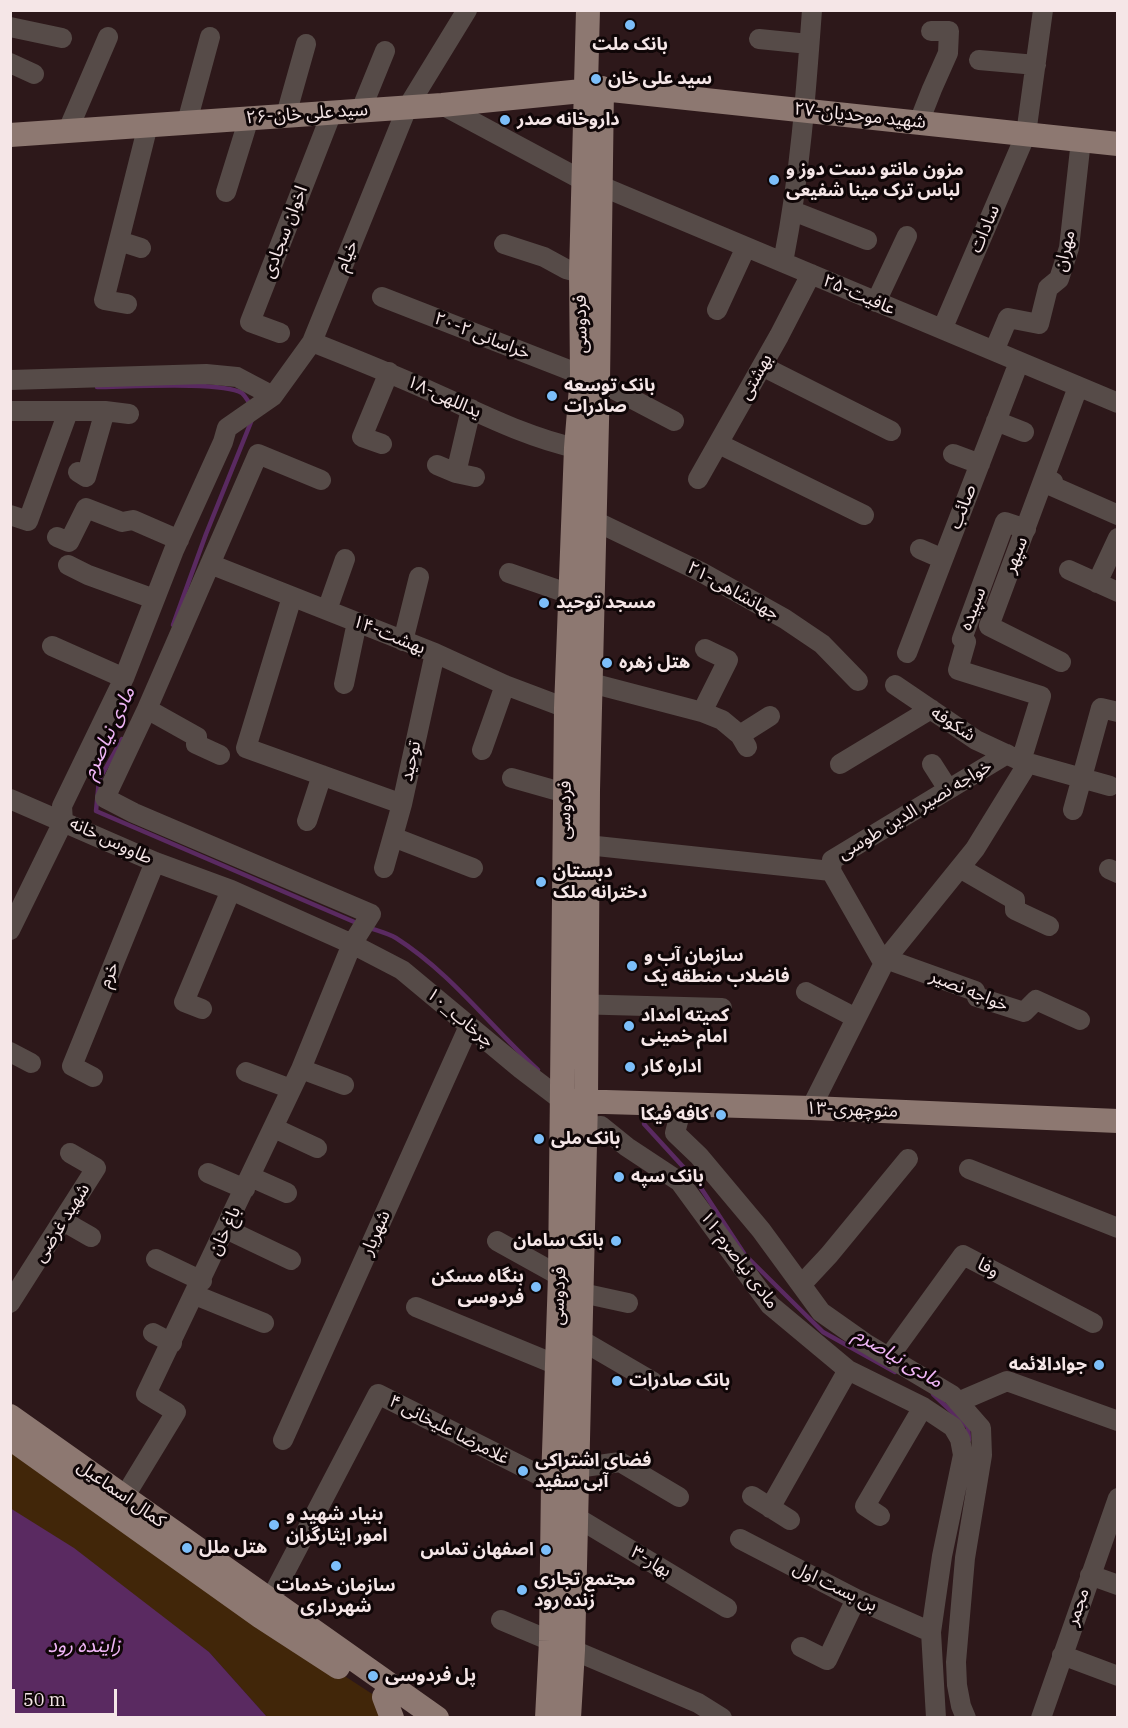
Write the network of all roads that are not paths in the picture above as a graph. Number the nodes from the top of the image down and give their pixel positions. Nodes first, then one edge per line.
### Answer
1 (588, 10) edge
2 (603, 10) edge
3 (812, 10) edge
4 (1043, 10) edge
5 (463, 11) edge
6 (13, 25) edge
7 (931, 31) dead end
8 (108, 37) dead end
9 (210, 37) dead end
10 (62, 38) dead end
11 (759, 39) dead end
12 (306, 44) dead end
13 (809, 45) junction
14 (385, 51) dead end
15 (979, 60) dead end
16 (10, 63) edge
17 (1036, 65) junction
18 (34, 74) dead end
19 (594, 89) junction
20 (441, 105) junction
21 (407, 108) junction
22 (361, 110) junction
23 (805, 110) junction
24 (332, 112) junction
25 (286, 115) junction
26 (249, 118) junction
27 (187, 122) junction
28 (919, 122) junction
29 (148, 125) junction
30 (68, 130) junction
31 (1026, 134) junction
32 (10, 135) edge
33 (1081, 140) junction
34 (1118, 144) edge
35 (592, 183) junction
36 (226, 192) dead end
37 (794, 211) junction
38 (906, 236) dead end
39 (867, 240) dead end
40 (119, 241) junction
41 (504, 244) dead end
42 (746, 247) junction
43 (141, 248) dead end
44 (784, 257) dead end
45 (580, 273) junction
46 (811, 274) junction
47 (382, 297) dead end
48 (876, 302) junction
49 (127, 304) dead end
50 (717, 310) dead end
51 (944, 325) dead end
52 (280, 333) dead end
53 (312, 342) junction
54 (994, 351) junction
55 (1019, 362) junction
56 (762, 366) junction
57 (389, 372) junction
58 (590, 378) junction
59 (10, 380) edge
60 (1078, 387) junction
61 (273, 396) junction
62 (1117, 401) edge
63 (471, 409) junction
64 (10, 411) edge
65 (105, 411) junction
66 (68, 412) junction
67 (129, 414) dead end
68 (674, 421) dead end
69 (996, 421) junction
70 (226, 428) joint
71 (891, 431) dead end
72 (1024, 432) dead end
73 (382, 444) dead end
74 (719, 444) junction
75 (576, 448) junction
76 (952, 454) dead end
77 (980, 464) junction
78 (437, 465) dead end
79 (78, 472) dead end
80 (456, 473) junction
81 (475, 477) dead end
82 (1046, 477) junction
83 (698, 479) dead end
84 (321, 480) dead end
85 (10, 515) edge
86 (864, 515) dead end
87 (1118, 515) edge
88 (594, 521) junction
89 (1026, 529) junction
90 (57, 537) dead end
91 (1118, 538) edge
92 (178, 540) junction
93 (920, 549) dead end
94 (943, 559) junction
95 (345, 560) dead end
96 (210, 564) junction
97 (68, 565) dead end
98 (1069, 570) dead end
99 (509, 573) dead end
100 (419, 577) dead end
101 (1097, 583) junction
102 (1118, 592) edge
103 (570, 594) junction
104 (292, 597) junction
105 (154, 599) junction
106 (327, 610) junction
107 (357, 622) junction
108 (404, 641) junction
109 (52, 646) dead end
110 (705, 649) dead end
111 (435, 653) junction
112 (907, 653) dead end
113 (1061, 662) dead end
114 (124, 678) junction
115 (858, 681) dead end
116 (591, 683) junction
117 (344, 684) dead end
118 (895, 685) dead end
119 (505, 686) junction
120 (566, 708) junction
121 (147, 709) junction
122 (931, 709) junction
123 (702, 712) junction
124 (1118, 712) edge
125 (770, 716) dead end
126 (482, 750) dead end
127 (220, 755) dead end
128 (1018, 760) junction
129 (840, 764) dead end
130 (932, 764) dead end
131 (322, 775) junction
132 (512, 778) dead end
133 (1083, 778) junction
134 (1110, 786) dead end
135 (948, 789) junction
136 (565, 793) junction
137 (10, 799) edge
138 (402, 804) junction
139 (1073, 810) dead end
140 (306, 821) dead end
141 (63, 822) junction
142 (393, 837) junction
143 (576, 845) junction
144 (155, 862) junction
145 (384, 868) dead end
146 (473, 868) dead end
147 (960, 868) junction
148 (831, 871) junction
149 (231, 890) junction
150 (1049, 926) dead end
151 (10, 930) edge
152 (352, 944) junction
153 (885, 961) junction
154 (806, 992) dead end
155 (575, 1004) junction
156 (722, 1008) dead end
157 (202, 1009) dead end
158 (856, 1018) junction
159 (1080, 1020) dead end
160 (469, 1026) junction
161 (10, 1052) edge
162 (31, 1062) dead end
163 (301, 1069) junction
164 (246, 1072) dead end
165 (93, 1077) dead end
166 (344, 1085) dead end
167 (291, 1089) junction
168 (574, 1101) junction
169 (696, 1105) junction
170 (811, 1108) junction
171 (1118, 1121) edge
172 (585, 1127) junction
173 (274, 1128) junction
174 (317, 1148) dead end
175 (70, 1153) dead end
176 (909, 1159) dead end
177 (969, 1168) dead end
178 (208, 1173) dead end
179 (248, 1183) junction
180 (287, 1193) dead end
181 (63, 1221) junction
182 (1118, 1228) edge
183 (226, 1229) junction
184 (91, 1237) dead end
185 (497, 1241) dead end
186 (156, 1259) dead end
187 (291, 1260) dead end
188 (560, 1276) junction
189 (801, 1285) junction
190 (199, 1288) junction
191 (582, 1293) junction
192 (10, 1303) edge
193 (628, 1303) dead end
194 (416, 1307) dead end
195 (264, 1323) dead end
196 (1093, 1323) dead end
197 (153, 1333) dead end
198 (581, 1340) junction
199 (172, 1343) junction
200 (889, 1357) junction
201 (557, 1365) junction
202 (848, 1370) junction
203 (653, 1382) dead end
204 (958, 1402) junction
205 (922, 1407) junction
206 (10, 1416) edge
207 (1118, 1421) edge
208 (10, 1438) edge
209 (283, 1440) dead end
210 (577, 1478) junction
211 (553, 1482) junction
212 (752, 1496) dead end
213 (679, 1497) dead end
214 (1117, 1499) edge
215 (120, 1504) junction
216 (770, 1508) junction
217 (880, 1516) dead end
218 (576, 1517) junction
219 (790, 1520) dead end
220 (740, 1539) dead end
221 (1090, 1575) junction
222 (1118, 1585) edge
223 (855, 1599) junction
224 (727, 1608) dead end
225 (266, 1609) junction
226 (501, 1620) dead end
227 (931, 1632) junction
228 (551, 1641) junction
229 (801, 1647) dead end
230 (573, 1650) junction
231 (1062, 1654) junction
232 (1118, 1676) edge
233 (388, 1707) edge
234 (695, 1710) edge
235 (414, 1718) edge
236 (437, 1718) edge
237 (548, 1718) edge
238 (569, 1718) edge
239 (722, 1718) edge
240 (936, 1718) edge
241 (966, 1718) edge
242 (1041, 1718) edge

1 - 19 main road, فردوسی
2 - 19 main road, فردوسی
3 - 13 street
4 - 17 street, سادات
5 - 21 street, خیام
6 - 10 street
7 - 28 street
8 - 30 street
9 - 27 street
11 - 13 street
12 - 25 street
13 - 23 street
14 - 22 street
15 - 17 street
16 - 18 street
17 - 31 street, سادات
19 - 20 main road, ۲۶-سید علی خان
19 - 23 main road, ۲۷-شهید موحدیان
19 - 35 main road, فردوسی
20 - 21 main road, ۲۶-سید علی خان
20 - 35 street, ۲۵-عافیت
21 - 22 main road, ۲۶-سید علی خان
21 - 53 street, خیام
22 - 24 main road, ۲۶-سید علی خان
23 - 28 main road, ۲۷-شهید موحدیان
23 - 37 street
24 - 25 main road, ۲۶-سید علی خان
24 - 52 street, اخوان سجادی
25 - 26 main road, ۲۶-سید علی خان
26 - 27 main road, ۲۶-سید علی خان
26 - 36 street
27 - 29 main road, ۲۶-سید علی خان
28 - 31 main road, ۲۷-شهید موحدیان
29 - 30 main road, ۲۶-سید علی خان
29 - 40 street
30 - 32 main road, ۲۶-سید علی خان
31 - 33 main road, ۲۷-شهید موحدیان
31 - 51 street, سادات
33 - 34 main road, ۲۷-شهید موحدیان
33 - 54 street, مهران
35 - 42 street, ۲۵-عافیت
35 - 45 main road, فردوسی
35 - 58 main road, فردوسی
37 - 39 street
37 - 44 street
38 - 48 street
40 - 43 street
40 - 49 street
41 - 45 street
42 - 46 street, ۲۵-عافیت
42 - 50 street
45 - 58 main road, فردوسی
46 - 48 street, ۲۵-عافیت
46 - 56 street, بهشتی
47 - 58 street, ۲۰-خراسانی ۲
48 - 54 street, ۲۵-عافیت
53 - 57 street, ۱۸-یداللهی
53 - 61 street, خیام
54 - 55 street, ۲۵-عافیت
55 - 60 street, ۲۵-عافیت
55 - 69 street, صائب
56 - 71 street
56 - 74 street, بهشتی
57 - 63 street, ۱۸-یداللهی
57 - 73 street
58 - 68 street, ۲۰-خراسانی ۲
58 - 75 main road, فردوسی
58 - 88 main road, فردوسی
59 - 61 street
60 - 62 street, ۲۵-عافیت
60 - 82 street, سپهر
61 - 70 street, خیام
63 - 75 street, ۱۸-یداللهی
63 - 80 street
64 - 66 street
65 - 66 street
65 - 67 street
65 - 79 street
66 - 85 street
69 - 72 street
69 - 77 street, صائب
70 - 92 street, طاووس خانه
74 - 83 street, بهشتی
74 - 86 street
75 - 103 main road, فردوسی
76 - 77 street
77 - 94 street, صائب
78 - 80 street
80 - 81 street
82 - 87 street
82 - 89 street, سپهر
84 - 96 street
88 - 115 street, ۲۱-جهانشاهی
88 - 116 main road, فردوسی
89 - 113 street, سپهر
89 - 128 street, سپیده
90 - 92 street
91 - 101 street
92 - 105 street, طاووس خانه
93 - 94 street
94 - 112 street, صائب
95 - 106 street
96 - 104 street, ۱۴-بهشت
96 - 121 street
97 - 105 street
98 - 101 street
99 - 103 street
100 - 108 street
101 - 102 street
103 - 120 main road, فردوسی
104 - 106 street, ۱۴-بهشت
104 - 131 street
105 - 114 street, طاووس خانه
106 - 107 street, ۱۴-بهشت
107 - 108 street, ۱۴-بهشت
107 - 117 street
108 - 111 street, ۱۴-بهشت
109 - 114 street
110 - 123 street
111 - 119 street, ۱۴-بهشت
111 - 138 street, توحید
114 - 141 street, طاووس خانه
116 - 123 street
116 - 143 main road, فردوسی
118 - 122 street, شکوفه
119 - 120 street, ۱۴-بهشت
119 - 126 street
120 - 136 main road, فردوسی
121 - 127 street
121 - 152 street, باغ خان
122 - 128 street, شکوفه
122 - 129 street
123 - 125 street
124 - 133 street
128 - 133 street, شکوفه
128 - 135 street, خواجه نصیر الدین طوسی
128 - 147 street, خواجه نصیر الدین طوسی
130 - 135 street
131 - 138 street
131 - 140 street
132 - 136 street
133 - 134 street, شکوفه
133 - 139 street
135 - 148 street, خواجه نصیر الدین طوسی
136 - 143 main road, فردوسی
137 - 141 street
138 - 142 street, توحید
141 - 144 street, طاووس خانه
141 - 151 street
142 - 145 street, توحید
142 - 146 street
143 - 148 street
143 - 155 main road, فردوسی
144 - 149 street, طاووس خانه
144 - 165 street, خرم
147 - 150 street
147 - 153 street, خواجه نصیر الدین طوسی
148 - 153 street
149 - 152 street, طاووس خانه
149 - 157 street
152 - 160 street, ۱۰_چرخاب
152 - 163 street, باغ خان
153 - 158 street, خواجه نصیر الدین طوسی
153 - 159 street, خواجه نصیر
154 - 158 street
155 - 156 street
155 - 168 main road, فردوسی
158 - 170 street, خواجه نصیر الدین طوسی
160 - 168 street, ۱۰_چرخاب
160 - 209 street, شهریار
161 - 162 street
163 - 166 street
163 - 167 street, باغ خان
164 - 167 street
167 - 173 street, باغ خان
168 - 169 main road, ۱۳-منوچهری
168 - 172 main road, فردوسی
168 - 188 main road, فردوسی
169 - 170 main road, ۱۳-منوچهری
169 - 189 street
170 - 171 main road, ۱۳-منوچهری
172 - 191 main road, فردوسی
172 - 202 street, ۱۱-مادی نیاصرم
173 - 174 street
173 - 179 street, باغ خان
175 - 181 street, شهید غرضی
176 - 189 street
177 - 182 street
178 - 179 street
179 - 180 street
179 - 183 street, باغ خان
181 - 184 street
181 - 192 street, شهید غرضی
183 - 187 street
183 - 190 street, باغ خان
185 - 188 street
186 - 190 street
188 - 201 main road, فردوسی
189 - 200 street
190 - 195 street
190 - 199 street, باغ خان
191 - 193 street
191 - 198 main road, فردوسی
194 - 201 street
196 - 200 street, وفا
197 - 199 street
198 - 203 street
198 - 210 main road, فردوسی
199 - 215 street, باغ خان
200 - 204 street
201 - 211 main road, فردوسی
202 - 205 street, ۱۱-مادی نیاصرم
202 - 216 street
204 - 207 street
204 - 241 street
205 - 217 street
205 - 227 street, ۱۱-مادی نیاصرم
206 - 215 main road, کمال اسماعیل
208 - 215 main road, کمال اسماعیل
210 - 211 main road
210 - 213 street
210 - 218 main road, فردوسی
211 - 225 street, ۴ غلامرضا علیخانی
211 - 228 main road, فردوسی
212 - 216 street
214 - 221 street, مجمر
215 - 225 main road, کمال اسماعیل
216 - 219 street
218 - 224 street, ۳-بهار
218 - 230 main road, فردوسی
220 - 223 street, بن بست اول
221 - 222 street
221 - 231 street, مجمر
223 - 227 street, بن بست اول
223 - 229 street
225 - 233 main road, کمال اسماعیل
225 - 236 main road, کمال اسماعیل
226 - 228 street
227 - 240 street, ۱۱-مادی نیاصرم
228 - 237 main road, فردوسی
230 - 234 street
230 - 238 main road, فردوسی
231 - 232 street
231 - 242 street, مجمر
233 - 235 main road, کمال اسماعیل
234 - 239 street

